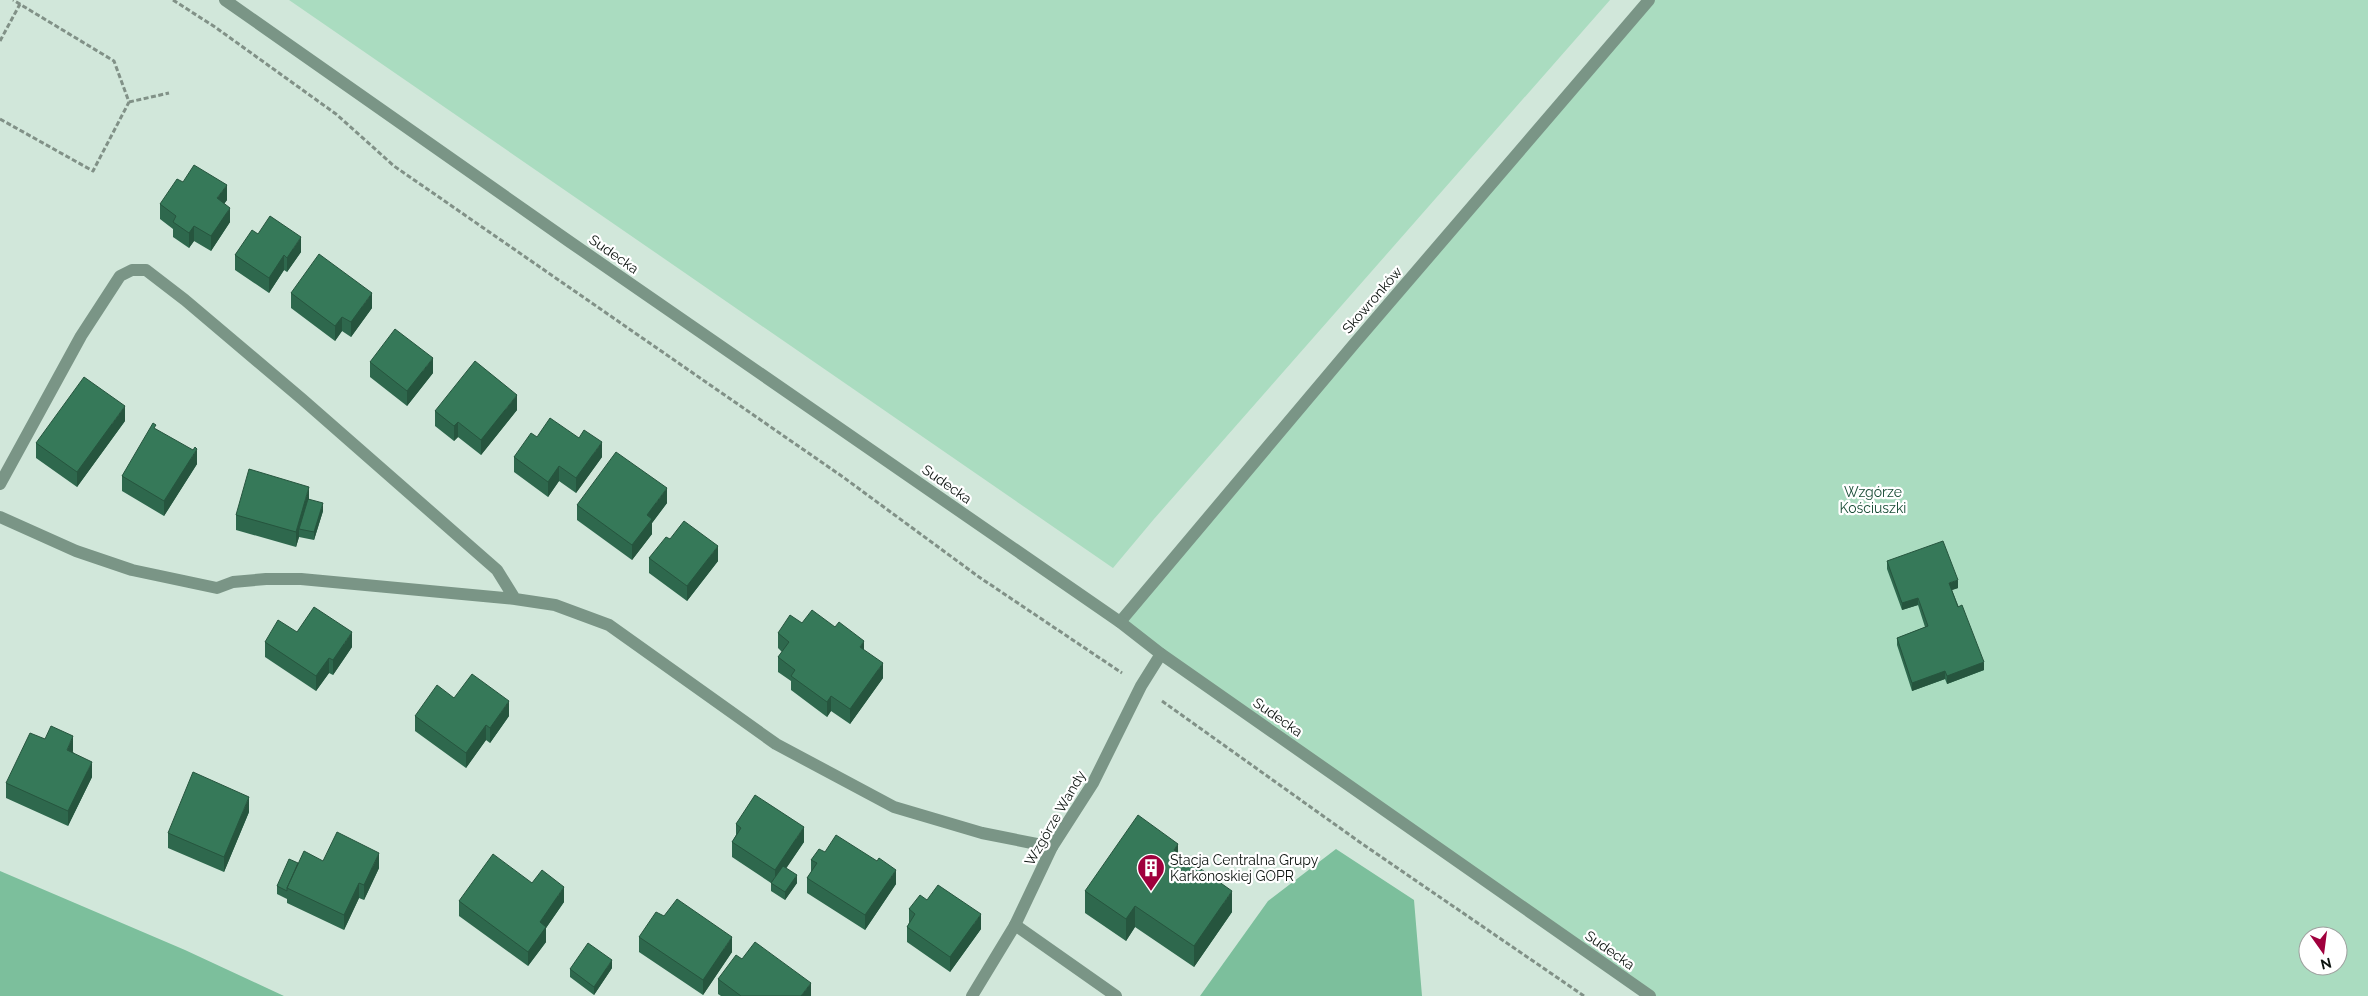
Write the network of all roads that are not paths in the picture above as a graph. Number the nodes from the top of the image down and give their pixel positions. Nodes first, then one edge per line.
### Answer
1 (225, 0) edge
2 (1649, 0) edge
3 (0, 484) edge
4 (0, 517) edge
5 (515, 599) junction
6 (1120, 622) junction
7 (1162, 654) junction
8 (1052, 847) junction
9 (1015, 925) junction
10 (972, 996) edge
11 (1116, 996) edge
12 (1650, 996) edge

1 - 6 street, Sudecka
2 - 6 street, Skowronków
3 - 5 street
4 - 5 street
5 - 8 street
6 - 7 street, Sudecka
7 - 8 street, Wzgórze Wandy
7 - 12 street, Sudecka
8 - 9 street, Wzgórze Wandy
9 - 10 street, Wzgórze Wandy
9 - 11 street

